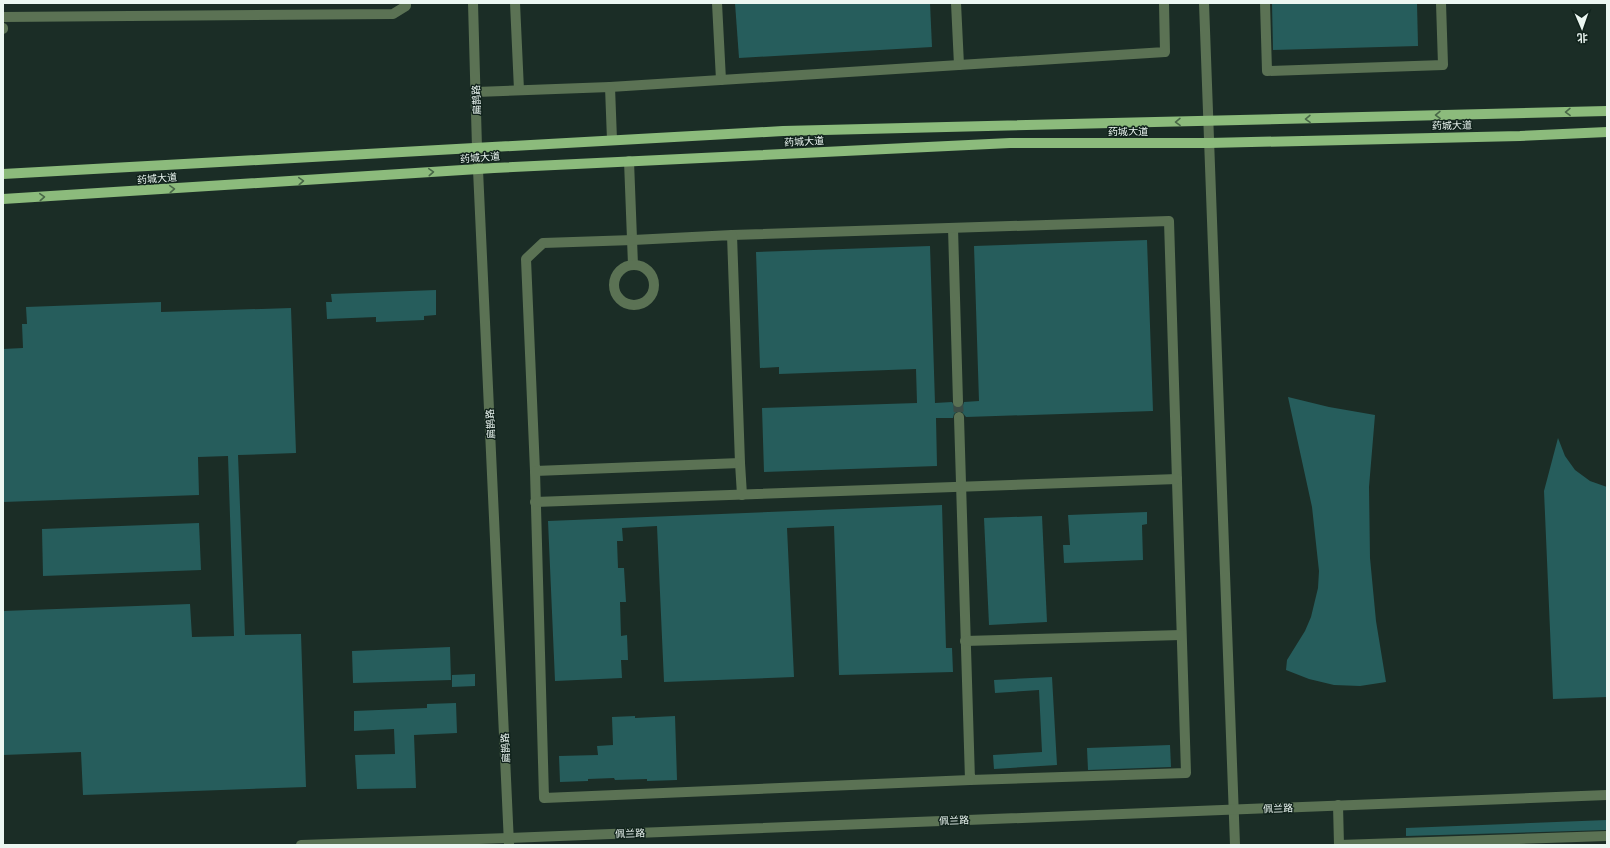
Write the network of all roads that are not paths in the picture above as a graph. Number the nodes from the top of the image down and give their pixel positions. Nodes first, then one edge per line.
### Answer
1 (406, 3) edge
2 (473, 3) edge
3 (515, 3) edge
4 (717, 3) edge
5 (956, 3) edge
6 (1164, 3) edge
7 (1204, 3) edge
8 (1265, 3) edge
9 (1441, 3) edge
10 (3, 17) edge
11 (959, 65) junction
12 (721, 80) junction
13 (610, 87) junction
14 (519, 90) junction
15 (476, 92) junction
16 (1607, 111) edge
17 (1208, 121) junction
18 (1607, 132) edge
19 (612, 140) junction
20 (1209, 143) junction
21 (478, 148) junction
22 (629, 162) junction
23 (479, 169) junction
24 (3, 174) edge
25 (3, 199) edge
26 (953, 228) junction
27 (732, 235) junction
28 (632, 240) junction
29 (633, 264) dead end
30 (958, 402) tunnel mouth
31 (959, 417) tunnel mouth
32 (740, 463) junction
33 (534, 471) junction
34 (1177, 479) junction
35 (961, 487) junction
36 (742, 495) junction
37 (535, 502) junction
38 (1181, 635) junction
39 (965, 641) junction
40 (970, 780) junction
41 (1607, 795) edge
42 (1338, 805) junction
43 (1233, 809) junction
44 (1607, 836) edge
45 (509, 842) edge
46 (1432, 843) edge
47 (1463, 843) edge
48 (301, 845) edge
49 (1235, 845) edge
50 (1339, 845) edge

1 - 10 street
2 - 15 street, 扁鹊路
3 - 14 street
4 - 12 street
5 - 11 street
6 - 11 street
7 - 17 street
8 - 9 street
11 - 12 street
12 - 13 street
13 - 14 street
13 - 19 street
14 - 15 street
15 - 21 street, 扁鹊路
16 -> 17 main road, 药城大道
17 -> 19 main road, 药城大道
17 - 20 street
18 - 20 main road, 药城大道
19 - 21 main road, 药城大道
20 - 22 main road, 药城大道
20 - 43 street
21 - 23 street, 扁鹊路
21 - 24 main road, 药城大道
22 - 23 main road, 药城大道
22 - 28 street
25 -> 23 main road, 药城大道
23 - 45 street, 扁鹊路
26 - 27 street
26 - 30 street
26 - 34 street
27 - 28 street
27 - 32 street
28 - 29 street
28 - 33 street
31 - 35 street
32 - 33 street
32 - 36 street
33 - 37 street
34 - 35 street
34 - 38 street
35 - 36 street
35 - 39 street
36 - 37 street
37 - 40 street
38 - 39 street
38 - 40 street
39 - 40 street
41 - 42 street, 佩兰路
42 - 43 street, 佩兰路
42 - 50 street
43 - 45 street, 佩兰路
43 - 49 street
44 - 47 street
45 - 48 street, 佩兰路
46 - 47 street
46 - 50 street

